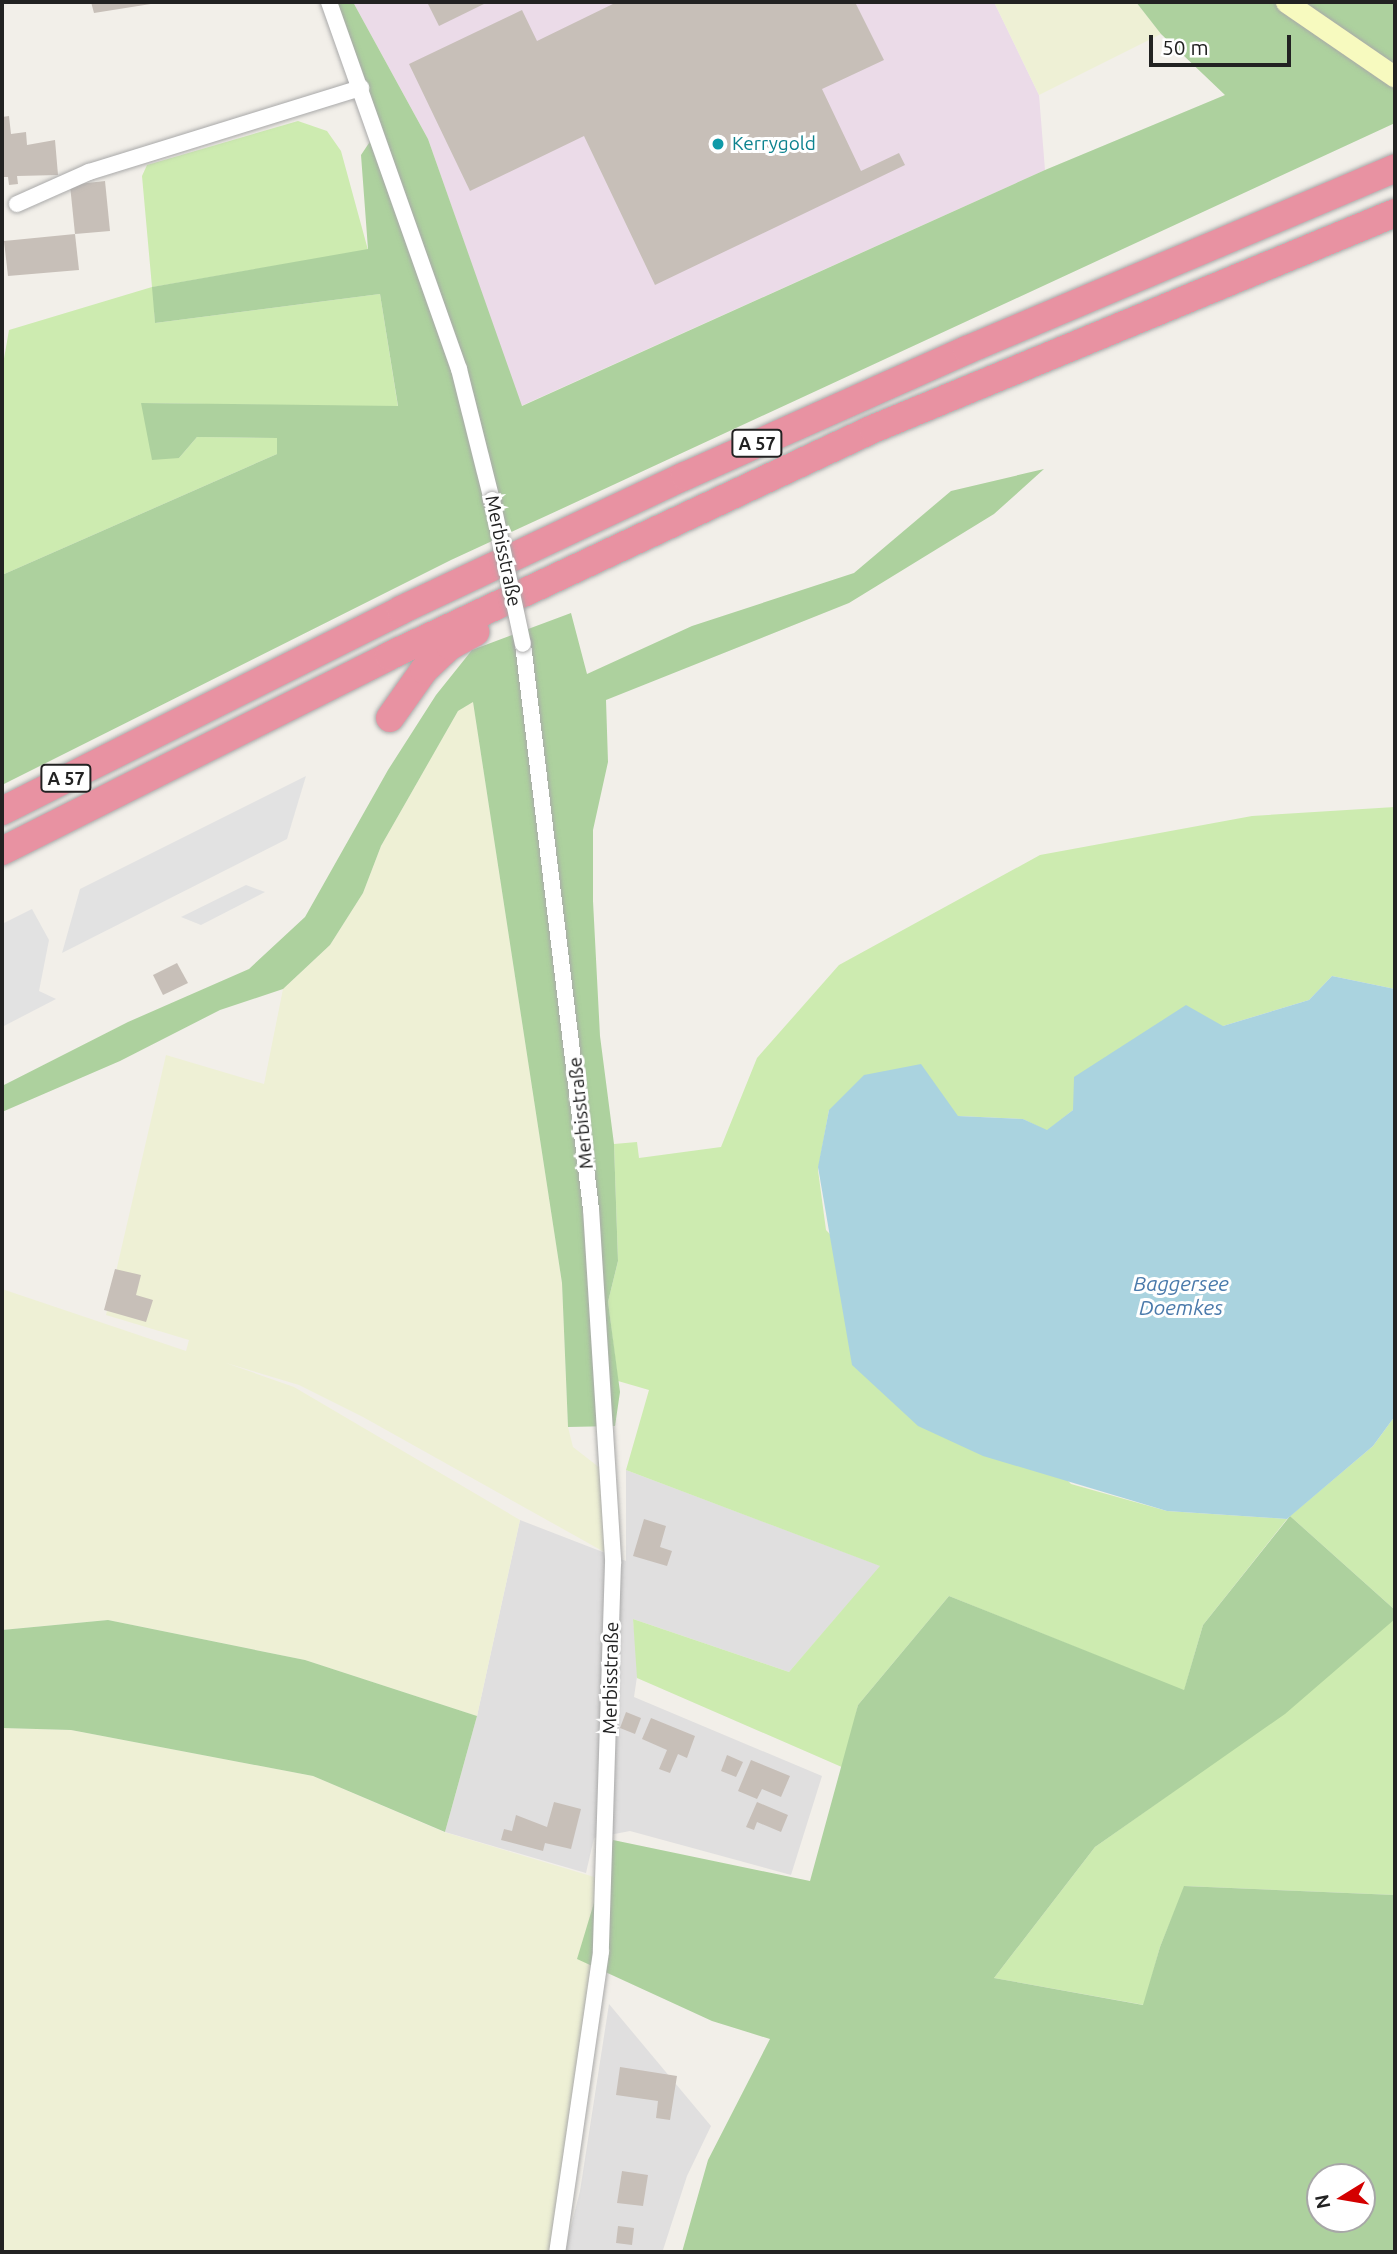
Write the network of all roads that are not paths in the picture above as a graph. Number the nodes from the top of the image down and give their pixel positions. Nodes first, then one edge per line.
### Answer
1 (329, 2) edge
2 (1286, 2) edge
3 (1395, 77) edge
4 (361, 88) junction
5 (1395, 168) edge
6 (17, 204) dead end
7 (1395, 213) edge
8 (617, 551) junction
9 (390, 718) dead end
10 (2, 811) edge
11 (2, 851) edge
12 (558, 2252) edge

1 - 4 street, Merbisstraße
2 - 3 street
4 - 6 street
4 - 12 street, Merbisstraße, bridge
5 - 10 highway, A 57
7 - 8 highway, A 57
8 - 9 highway
8 - 11 highway, A 57

